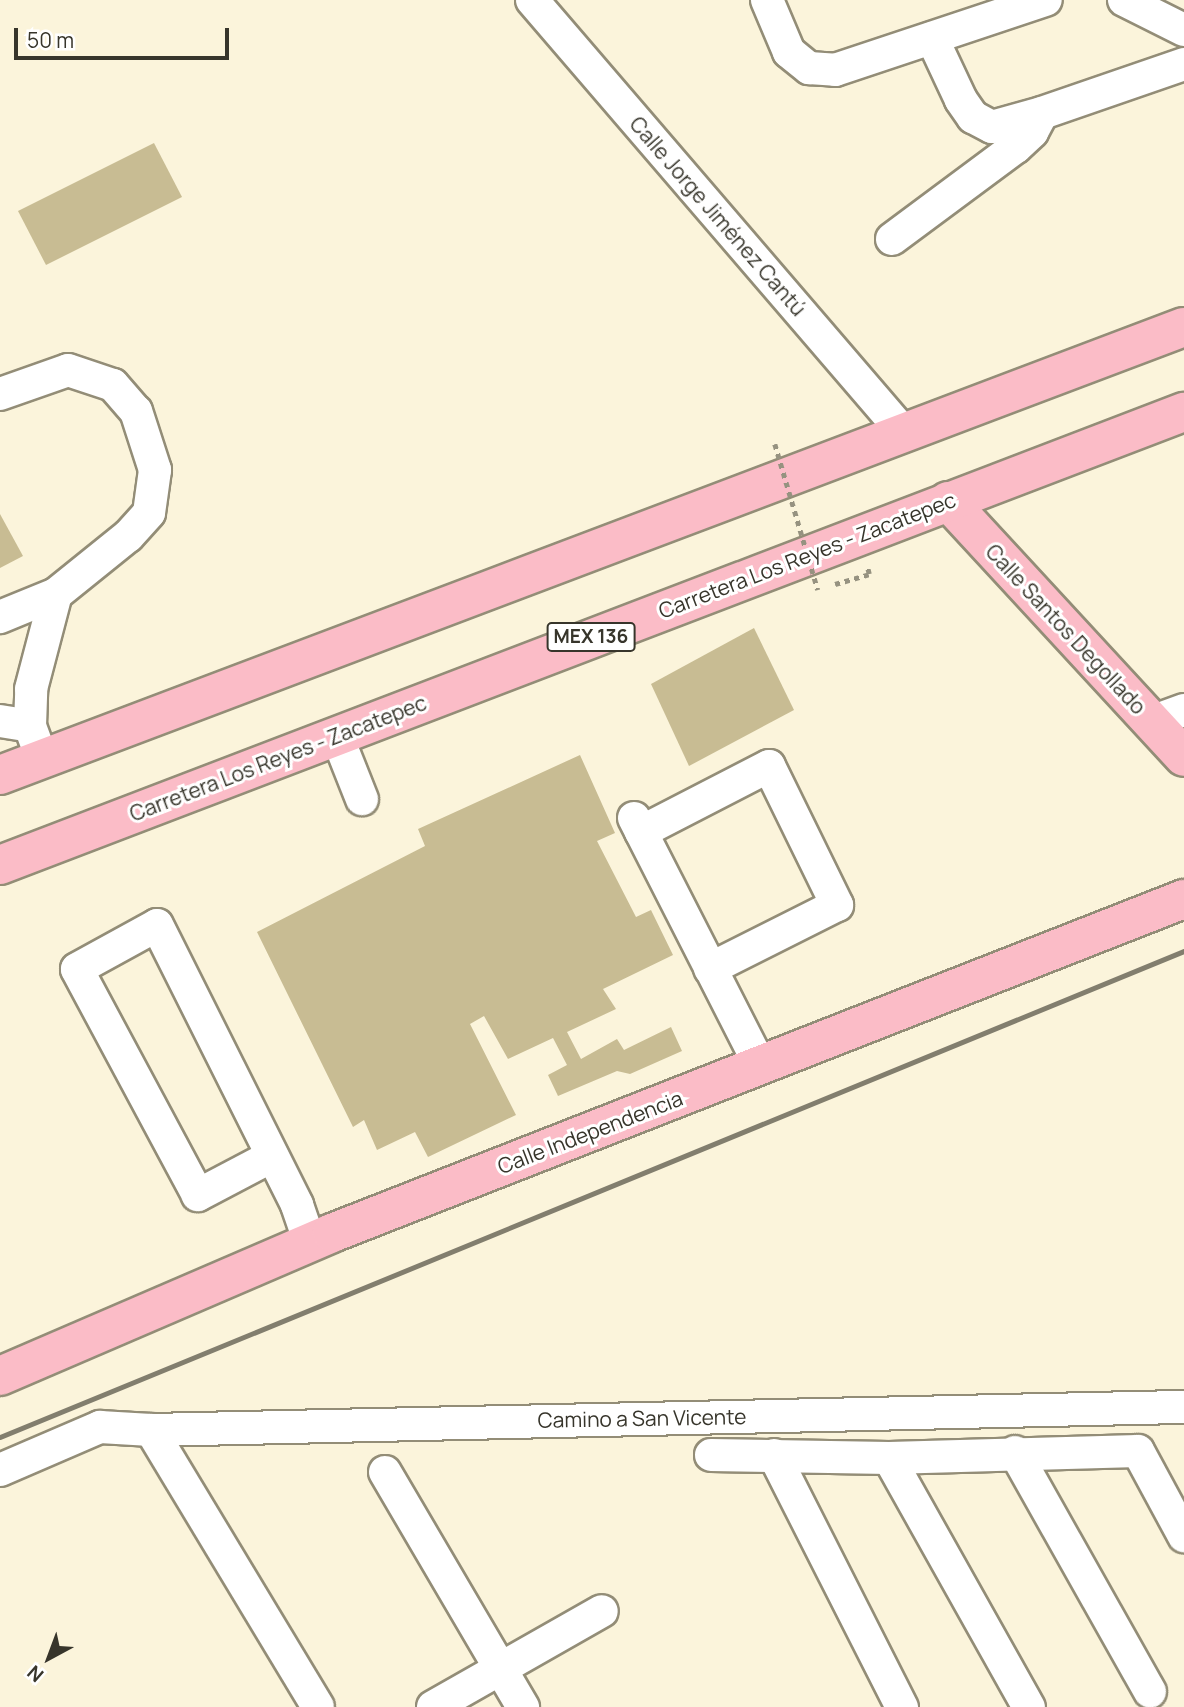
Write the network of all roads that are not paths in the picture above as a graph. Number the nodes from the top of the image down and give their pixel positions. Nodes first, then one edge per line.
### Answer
1 (532, 0) edge
2 (767, 0) edge
3 (1045, 0) edge
4 (1124, 0) edge
5 (1184, 30) edge
6 (932, 38) junction
7 (1184, 64) edge
8 (1042, 113) junction
9 (892, 239) dead end
10 (1184, 327) edge
11 (0, 394) edge
12 (1184, 412) edge
13 (903, 432) junction
14 (947, 501) junction
15 (56, 594) junction
16 (0, 617) edge
17 (1168, 716) edge
18 (24, 735) edge
19 (337, 736) junction
20 (1184, 757) edge
21 (0, 775) edge
22 (362, 799) dead end
23 (0, 865) edge
24 (1184, 899) edge
25 (710, 969) junction
26 (760, 1065) junction
27 (272, 1156) junction
28 (310, 1243) junction
29 (0, 1376) edge
30 (1184, 1407) edge
31 (151, 1430) junction
32 (1015, 1452) junction
33 (711, 1455) dead end
34 (774, 1455) junction
35 (889, 1458) junction
36 (0, 1470) edge
37 (385, 1472) dead end
38 (1184, 1536) edge
39 (602, 1611) dead end
40 (499, 1667) junction
41 (1150, 1692) dead end
42 (318, 1707) edge
43 (433, 1707) edge
44 (523, 1707) edge
45 (902, 1707) edge
46 (1029, 1707) edge

1 - 13 street, Calle Jorge Jiménez Cantú
2 - 6 street
3 - 6 street
4 - 5 street
6 - 8 street
7 - 8 street
8 - 9 street
10 - 13 main road
11 - 15 street
12 - 14 main road, Carretera Los Reyes - Zacatepec / MEX 136
13 - 18 main road
14 - 17 main road, Calle Santos Degollado
14 - 19 main road, Carretera Los Reyes - Zacatepec / MEX 136
15 - 16 street
15 - 18 street
17 - 20 main road, Calle Santos Degollado
18 - 21 main road
19 - 22 street
19 - 23 main road, Carretera Los Reyes - Zacatepec / MEX 136
24 - 26 main road, Calle Independencia
25 - 25 street
25 - 26 street
26 - 28 main road, Calle Independencia
27 - 27 street
27 - 28 street
28 - 29 main road, Calle Independencia
30 - 31 street, Camino a San Vicente
31 - 36 street, Camino a San Vicente
31 - 42 street
32 - 35 street
32 - 38 street
32 - 41 street
33 - 34 street
34 - 35 street
34 - 45 street
35 - 46 street
37 - 40 street
39 - 40 street
40 - 43 street
40 - 44 street

